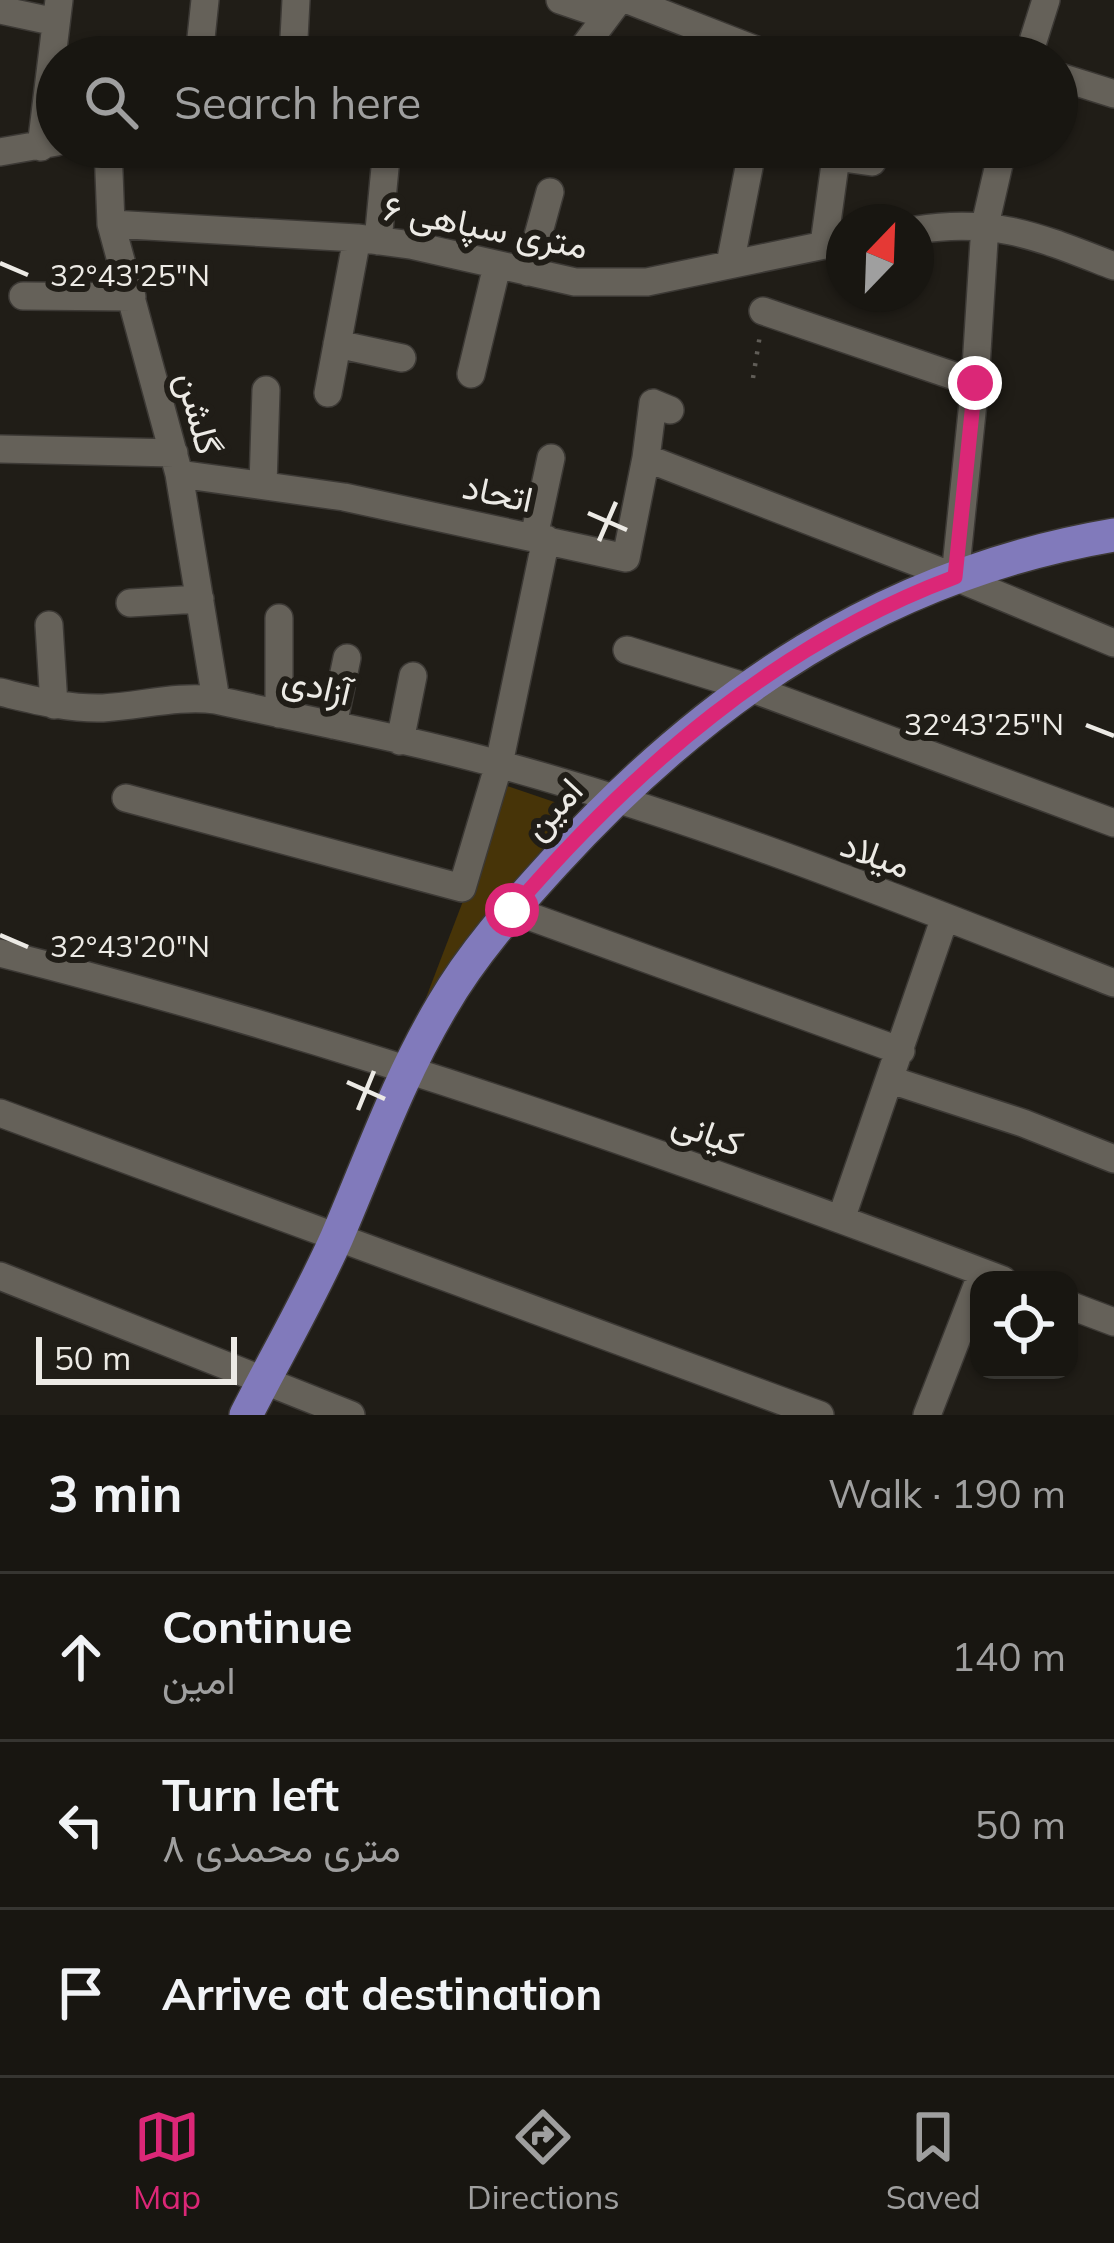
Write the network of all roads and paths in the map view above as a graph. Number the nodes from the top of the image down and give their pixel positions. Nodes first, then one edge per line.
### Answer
1 (205, 0) edge
2 (296, 0) edge
3 (560, 0) edge
4 (1046, 0) edge
5 (618, 5) edge
6 (0, 10) edge
7 (57, 11) edge
8 (201, 36) edge
9 (293, 36) edge
10 (593, 36) edge
11 (711, 36) edge
12 (1035, 36) edge
13 (1078, 83) edge
14 (1114, 94) edge
15 (36, 146) edge
16 (0, 152) edge
17 (109, 168) edge
18 (382, 168) edge
19 (749, 168) edge
20 (836, 168) edge
21 (998, 168) edge
22 (550, 191) dead end
23 (835, 204) edge
24 (111, 224) junction
25 (985, 225) junction
26 (934, 229) edge
27 (367, 239) junction
28 (826, 244) edge
29 (730, 264) junction
30 (497, 266) junction
31 (1114, 266) edge
32 (528, 272) junction
33 (23, 296) dead end
34 (132, 297) junction
35 (763, 311) joint
36 (337, 344) junction
37 (402, 358) dead end
38 (471, 374) dead end
39 (753, 378) dead end
40 (975, 383) junction
41 (266, 390) dead end
42 (328, 393) dead end
43 (670, 410) dead end
44 (0, 449) edge
45 (551, 458) dead end
46 (646, 458) junction
47 (177, 463) junction
48 (262, 485) junction
49 (1114, 535) edge
50 (540, 538) junction
51 (955, 577) junction
52 (200, 599) junction
53 (130, 603) dead end
54 (279, 618) dead end
55 (49, 625) dead end
56 (1114, 643) edge
57 (627, 650) dead end
58 (347, 658) dead end
59 (413, 676) dead end
60 (750, 688) junction
61 (0, 692) edge
62 (216, 700) junction
63 (54, 705) junction
64 (279, 714) junction
65 (333, 725) junction
66 (400, 741) junction
67 (499, 764) junction
68 (126, 798) dead end
69 (613, 798) junction
70 (1114, 823) edge
71 (512, 910) junction
72 (945, 916) junction
73 (0, 953) edge
74 (1114, 982) edge
75 (901, 1052) junction
76 (408, 1066) junction
77 (891, 1080) junction
78 (0, 1113) edge
79 (1114, 1159) edge
80 (841, 1219) junction
81 (337, 1237) junction
82 (970, 1271) edge
83 (0, 1276) edge
84 (1078, 1308) edge
85 (970, 1315) edge
86 (1114, 1322) edge
87 (263, 1382) junction
88 (246, 1415) edge
89 (351, 1415) edge
90 (820, 1415) edge
91 (927, 1415) edge

1 - 8 street
2 - 9 street
3 - 5 street
4 - 12 street
5 - 10 street
5 - 11 street
6 - 7 street
13 - 14 street
15 - 16 street
17 - 24 street, گلشن
18 - 27 street
19 - 29 street
20 - 23 street
21 - 25 street
22 - 32 street
24 - 27 street, ۶ متری سپاهی
24 - 34 street, گلشن
25 - 26 street
25 - 31 street
25 - 40 street
27 - 30 street, ۶ متری سپاهی
27 - 36 street
28 - 29 street, ۶ متری سپاهی
29 - 32 street, ۶ متری سپاهی
30 - 32 street, ۶ متری سپاهی
30 - 38 street
33 - 34 street
34 - 47 street, گلشن
35 - 39 path
35 - 40 street
36 - 37 street
36 - 42 street
40 - 51 street
41 - 48 street
43 - 46 street, اتحاد
44 - 47 street, اتحاد
45 - 50 street
46 - 50 street, اتحاد
46 - 51 street
47 - 48 street, اتحاد
47 - 52 street, گلشن
48 - 50 street, اتحاد
49 - 51 main road, امین
50 - 67 street
51 - 56 street
51 - 60 main road, امین
52 - 53 street
52 - 62 street, گلشن
54 - 64 street
55 - 63 street
57 - 60 street
58 - 65 street
59 - 66 street
60 - 69 main road, امین
60 - 70 street
61 - 63 street, آزادی
62 - 63 street, آزادی
62 - 64 street, آزادی
64 - 65 street, آزادی
65 - 66 street, آزادی
66 - 67 street, آزادی
67 - 68 street
67 - 69 street, آزادی
69 - 71 main road, امین
69 - 72 street, میلاد
71 - 75 street
71 - 76 main road, امین
72 - 74 street, میلاد
72 - 75 street
73 - 76 street, کیانی
75 - 77 street
76 - 80 street, کیانی
76 - 81 main road, امین
77 - 79 street
77 - 80 street
78 - 81 street
80 - 82 street, کیانی
81 - 87 main road, امین
81 - 90 street
83 - 87 street
84 - 86 street
85 - 91 street
87 - 88 main road, امین
87 - 89 street

